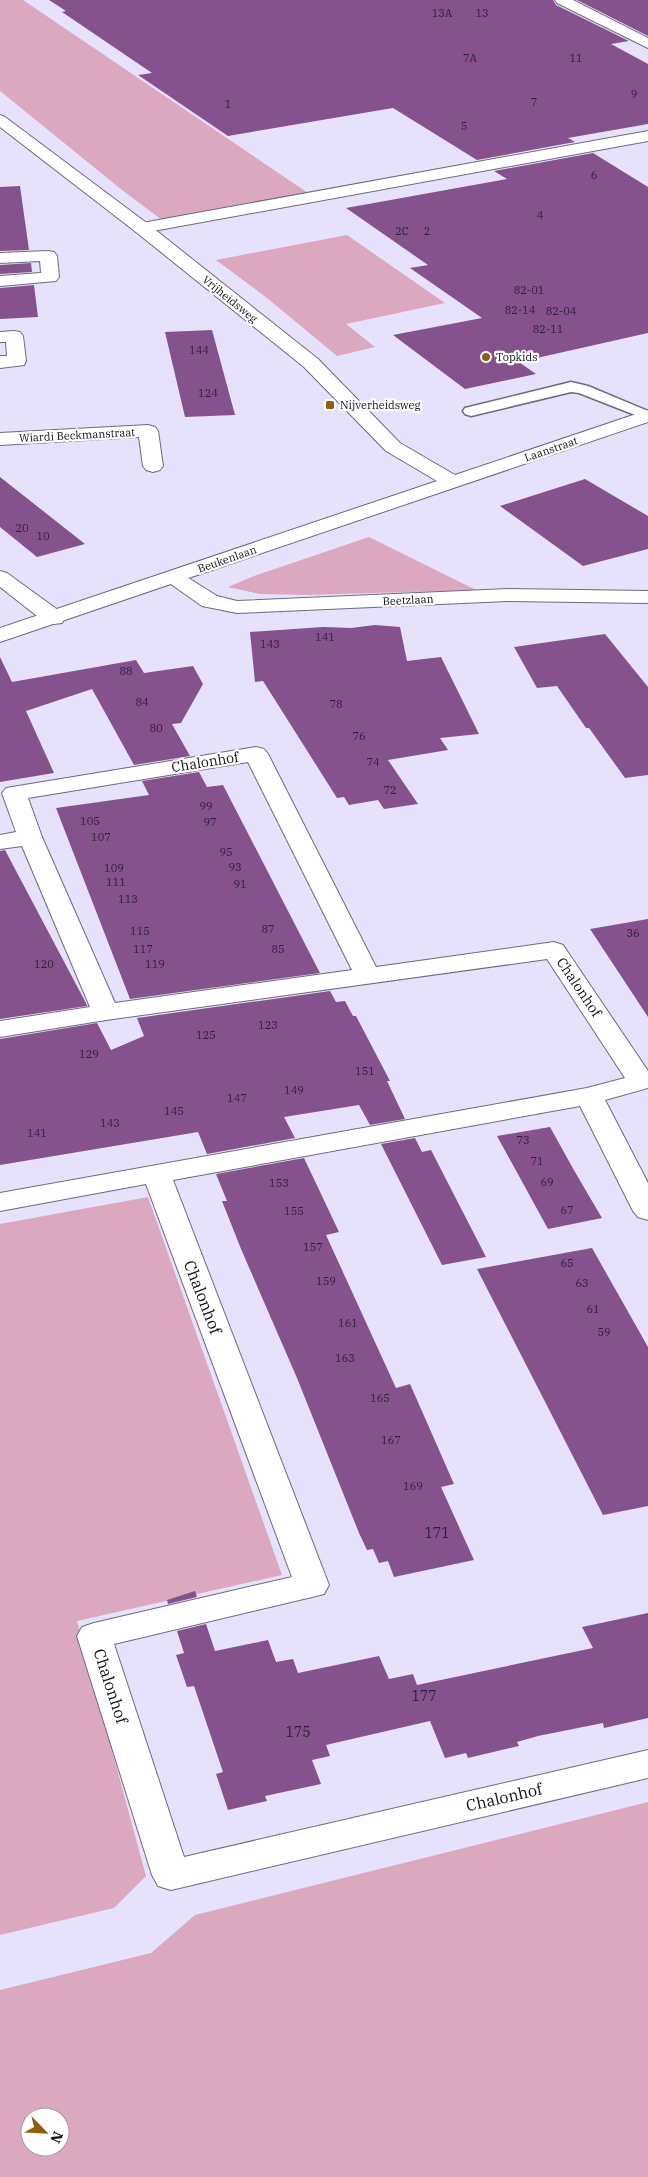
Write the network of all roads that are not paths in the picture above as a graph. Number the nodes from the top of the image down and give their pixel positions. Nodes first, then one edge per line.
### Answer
1 (562, 0) edge
2 (648, 44) edge
3 (0, 120) edge
4 (648, 136) edge
5 (142, 228) junction
6 (0, 258) edge
7 (0, 281) edge
8 (0, 336) edge
9 (0, 362) edge
10 (471, 411) dead end
11 (648, 416) edge
12 (0, 439) edge
13 (153, 466) dead end
14 (454, 482) junction
15 (0, 577) edge
16 (175, 578) junction
17 (648, 597) edge
18 (54, 618) junction
19 (0, 636) edge
20 (30, 837) junction
21 (0, 842) edge
22 (368, 976) junction
23 (106, 1012) junction
24 (0, 1029) edge
25 (645, 1081) edge
26 (589, 1096) junction
27 (156, 1173) junction
28 (0, 1202) edge
29 (648, 1211) edge
30 (648, 1764) edge

1 - 2 street
3 - 5 street, Vrijheidsweg
4 - 5 street
5 - 14 street, Vrijheidsweg
6 - 7 street
8 - 9 street
10 - 11 lane
11 - 14 street, Laanstraat
12 - 13 street, Wiardi Beckmanstraat
14 - 16 street, Beukenlaan
15 - 18 street
16 - 17 street, Beetzlaan
16 - 18 street, Beukenlaan
18 - 19 street, Beukenlaan
20 - 21 street
20 - 22 street, Chalonhof
20 - 23 street, Chalonhof
22 - 23 street, Chalonhof
22 - 25 street, Chalonhof
23 - 24 street, Chalonhof
25 - 26 street, Chalonhof
26 - 27 street, Chalonhof
26 - 29 street
27 - 28 street, Chalonhof
27 - 30 street, Chalonhof

